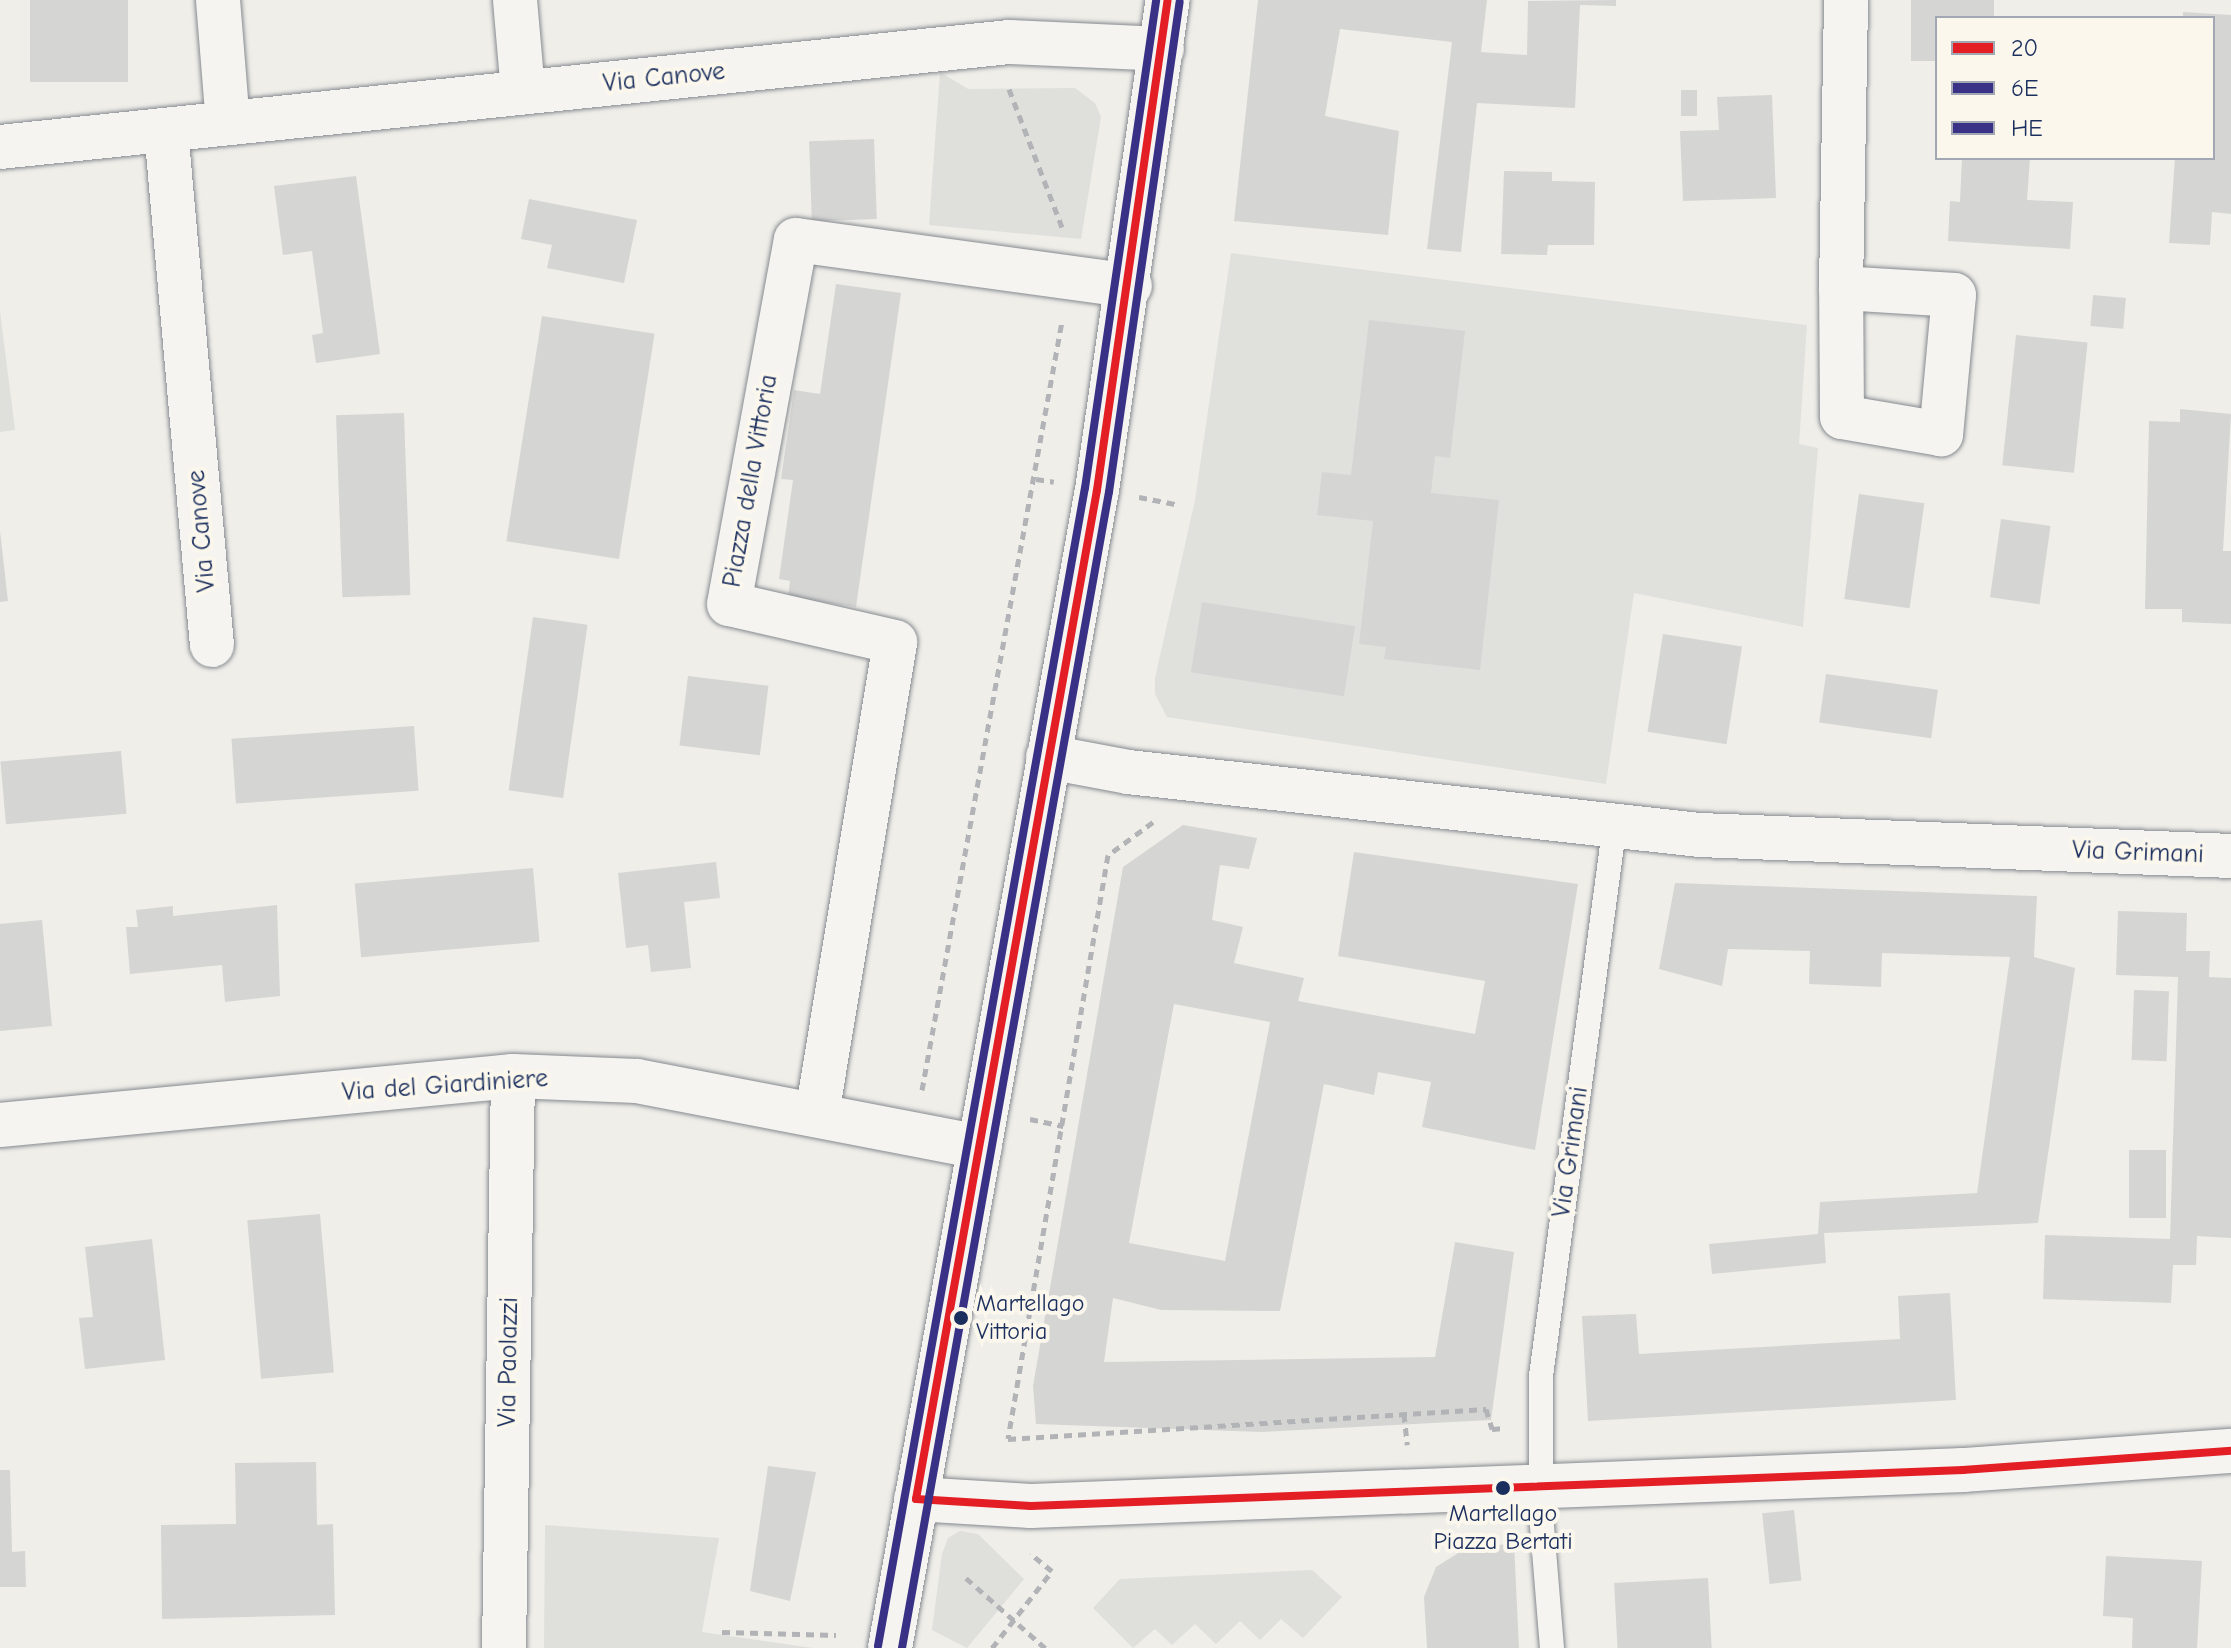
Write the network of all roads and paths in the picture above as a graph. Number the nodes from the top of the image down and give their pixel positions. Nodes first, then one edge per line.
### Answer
1 (218, 0) edge
2 (515, 0) edge
3 (1168, 0) edge
4 (1846, 0) edge
5 (1162, 49) junction
6 (1008, 87) dead end
7 (523, 92) junction
8 (228, 123) junction
9 (166, 130) junction
10 (0, 147) edge
11 (1066, 237) dead end
12 (1130, 286) junction
13 (1841, 288) dead end
14 (1063, 312) dead end
15 (212, 645) dead end
16 (1048, 757) junction
17 (1158, 818) dead end
18 (1615, 823) junction
19 (2231, 856) edge
20 (513, 1076) junction
21 (921, 1091) dead end
22 (817, 1114) junction
23 (1025, 1118) dead end
24 (0, 1125) edge
25 (1063, 1126) junction
26 (980, 1147) junction
27 (1404, 1414) junction
28 (1518, 1427) dead end
29 (1407, 1450) dead end
30 (2231, 1451) edge
31 (1540, 1482) junction
32 (916, 1499) junction
33 (1021, 1545) dead end
34 (966, 1578) dead end
35 (1014, 1620) junction
36 (722, 1632) dead end
37 (836, 1635) dead end
38 (504, 1648) edge
39 (890, 1648) edge
40 (992, 1648) edge
41 (1045, 1648) edge
42 (1552, 1648) edge

1 - 8 street
2 - 7 street
3 - 5 street
4 - 13 street
5 - 7 street, Via Canove
5 - 12 street
6 - 11 path
7 - 8 street, Via Canove
8 - 9 street, Via Canove
9 - 10 street, Via Canove
9 - 15 street, Via Canove
12 - 16 street
12 - 22 street, Piazza della Vittoria
14 - 21 path
16 - 18 street, Via Grimani
16 - 26 street
17 - 25 path
18 - 19 street, Via Grimani
18 - 31 lane, Via Grimani
20 - 22 street, Via del Giardiniere
20 - 24 street, Via del Giardiniere
20 - 38 street, Via Paolazzi
22 - 26 street, Via del Giardiniere
23 - 25 path
25 - 27 path
26 - 32 street
27 - 28 path
27 - 29 path
30 - 31 street
31 - 32 street
31 - 42 lane, Via Grimani
32 - 39 street
33 - 35 path
34 - 35 path
35 - 40 path
35 - 41 path
36 - 37 path

